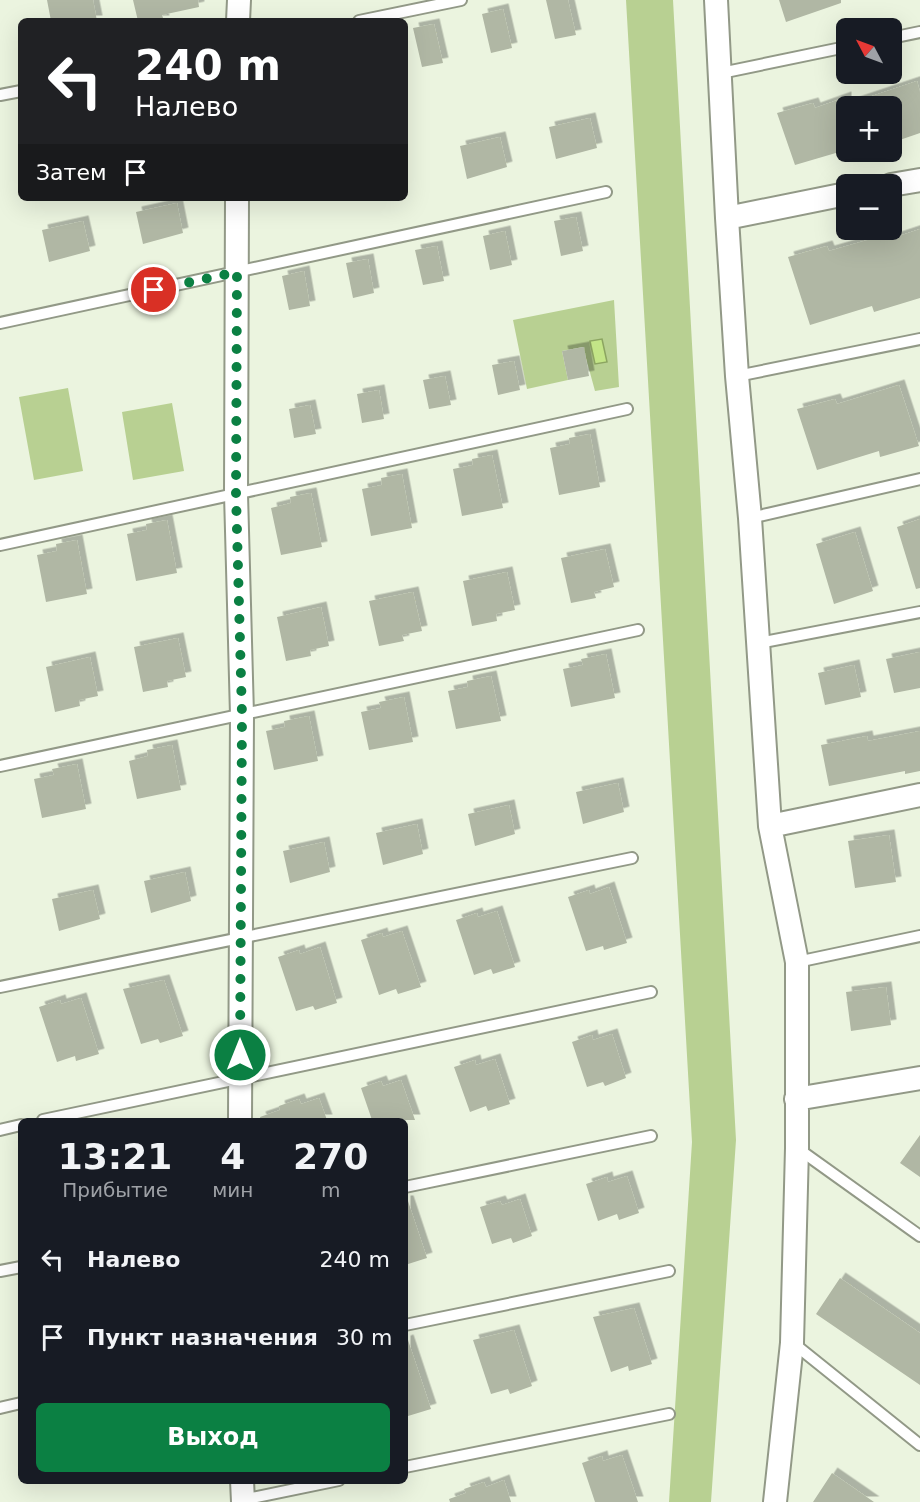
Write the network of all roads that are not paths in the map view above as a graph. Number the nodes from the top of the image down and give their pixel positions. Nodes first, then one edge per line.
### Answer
1 (239, 0) edge
2 (461, 0) edge
3 (716, 0) edge
4 (238, 18) edge
5 (374, 18) edge
6 (920, 33) edge
7 (902, 36) edge
8 (836, 49) edge
9 (721, 73) junction
10 (18, 92) edge
11 (0, 95) edge
12 (920, 180) edge
13 (902, 183) edge
14 (606, 192) dead end
15 (836, 196) edge
16 (237, 201) edge
17 (727, 218) junction
18 (237, 272) junction
19 (0, 323) edge
20 (920, 339) edge
21 (737, 375) junction
22 (627, 409) dead end
23 (920, 479) edge
24 (236, 494) junction
25 (750, 518) junction
26 (0, 544) edge
27 (920, 612) edge
28 (638, 630) dead end
29 (759, 643) junction
30 (242, 715) junction
31 (0, 766) edge
32 (920, 795) edge
33 (770, 826) junction
34 (632, 858) dead end
35 (920, 936) edge
36 (240, 938) junction
37 (797, 962) junction
38 (0, 987) edge
39 (651, 992) dead end
40 (920, 1077) edge
41 (240, 1079) junction
42 (796, 1099) junction
43 (53, 1118) edge
44 (240, 1118) edge
45 (18, 1126) edge
46 (0, 1130) edge
47 (651, 1136) dead end
48 (797, 1148) junction
49 (408, 1186) edge
50 (920, 1236) edge
51 (18, 1268) edge
52 (0, 1271) edge
53 (669, 1271) dead end
54 (408, 1324) edge
55 (792, 1343) junction
56 (18, 1405) edge
57 (0, 1408) edge
58 (669, 1414) dead end
59 (920, 1445) edge
60 (408, 1466) edge
61 (314, 1484) edge
62 (240, 1496) edge
63 (775, 1502) edge

1 - 4 street
2 - 5 lane
3 - 9 street
6 - 7 lane
8 - 9 lane
9 - 17 street
10 - 11 lane
12 - 13 street
14 - 18 lane
15 - 17 street
16 - 18 street
17 - 21 street
18 - 19 lane
18 - 24 street
20 - 21 lane
21 - 25 street
22 - 24 lane
23 - 25 lane
24 - 26 lane
24 - 30 street
25 - 29 street
27 - 29 lane
28 - 30 lane
29 - 33 street
30 - 31 lane
30 - 36 street
32 - 33 street
33 - 37 street
34 - 36 lane
35 - 37 lane
36 - 38 lane
36 - 41 street
37 - 42 street
39 - 41 lane
40 - 42 street
41 - 43 lane
41 - 44 street
42 - 48 street
45 - 46 lane
47 - 49 lane
48 - 50 lane
48 - 55 street
51 - 52 lane
53 - 54 lane
55 - 59 lane
55 - 63 street
56 - 57 lane
58 - 60 lane
61 - 62 lane

